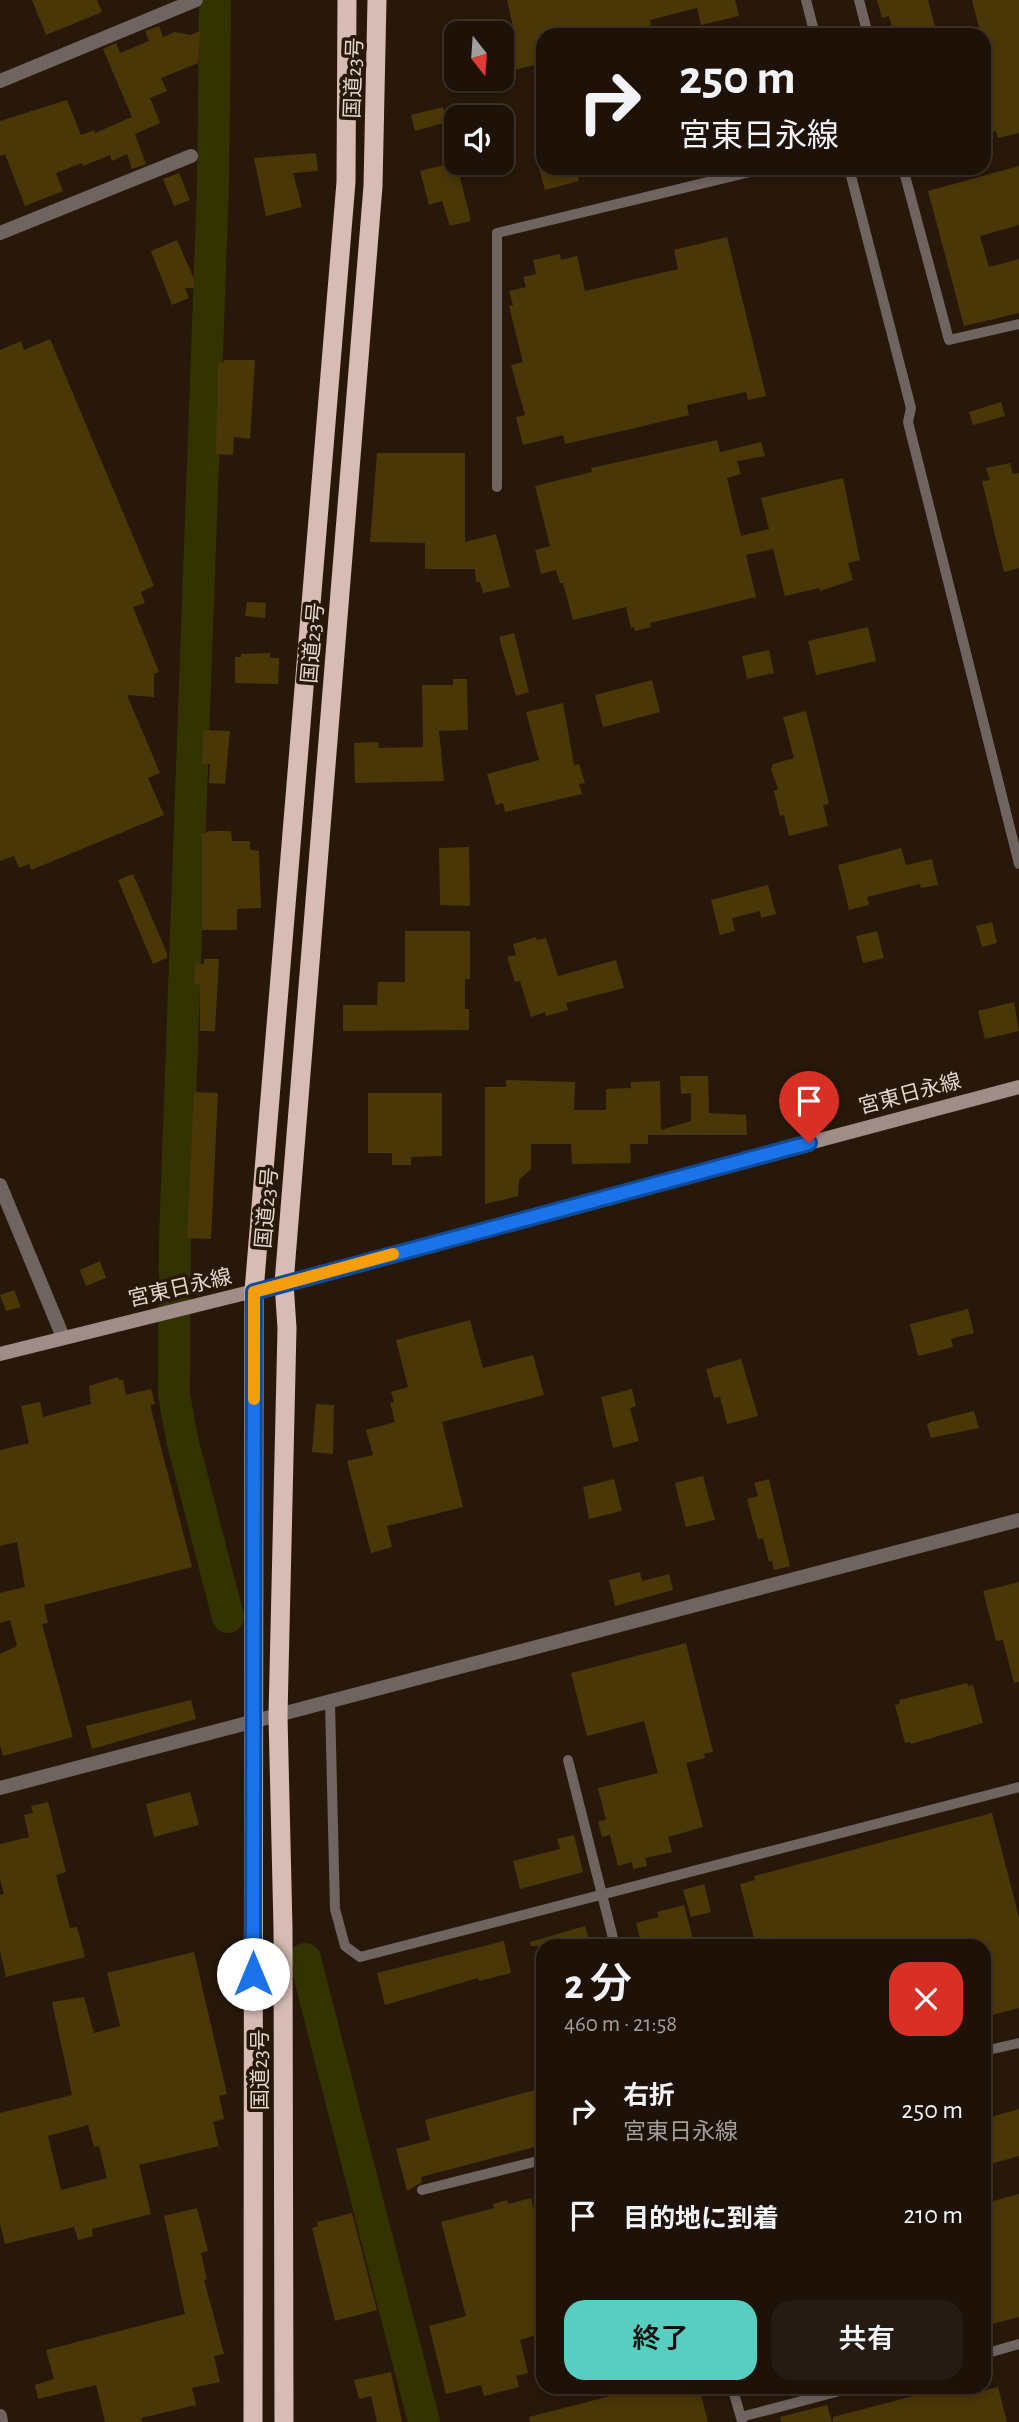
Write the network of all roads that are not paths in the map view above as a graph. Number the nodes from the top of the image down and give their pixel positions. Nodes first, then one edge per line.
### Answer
1 (348, 0) edge
2 (377, 0) edge
3 (806, 0) edge
4 (859, 0) edge
5 (196, 1) edge
6 (813, 28) edge
7 (866, 28) edge
8 (0, 81) edge
9 (191, 156) dead end
10 (737, 175) edge
11 (851, 175) edge
12 (905, 175) edge
13 (0, 233) edge
14 (1019, 324) edge
15 (497, 487) dead end
16 (1019, 864) edge
17 (1019, 1087) edge
18 (0, 1185) edge
19 (284, 1283) junction
20 (254, 1292) junction
21 (63, 1338) junction
22 (0, 1354) edge
23 (1019, 1520) edge
24 (330, 1703) junction
25 (278, 1716) junction
26 (253, 1723) junction
27 (568, 1760) dead end
28 (0, 1788) edge
29 (1018, 1790) edge
30 (602, 1895) junction
31 (613, 1939) edge
32 (1019, 2043) edge
33 (991, 2049) edge
34 (536, 2162) edge
35 (422, 2190) dead end
36 (1019, 2344) edge
37 (991, 2352) edge
38 (735, 2394) edge
39 (830, 2394) edge
40 (0, 2417) edge
41 (741, 2419) edge
42 (1, 2422) edge
43 (253, 2422) edge
44 (284, 2422) edge

1 - 20 highway, 国道23号
2 - 19 highway, 国道23号
3 - 6 lane
4 - 7 lane
5 - 8 street
9 - 13 street
10 - 15 lane
11 - 16 lane
12 - 14 lane
17 - 19 main road, 宮東日永線
18 - 21 street
19 - 20 main road, 宮東日永線
19 - 25 highway, 国道23号
20 - 21 main road, 宮東日永線
20 - 26 highway, 国道23号
21 - 22 main road, 宮東日永線
23 - 24 street
24 - 25 street
24 - 30 lane
25 - 26 street
25 - 44 highway, 国道23号
26 - 28 street
26 - 43 highway, 国道23号
27 - 30 lane
29 - 30 lane
30 - 31 lane
32 - 33 lane
34 - 35 lane
36 - 37 lane
38 - 41 lane
39 - 41 lane
40 - 42 street

